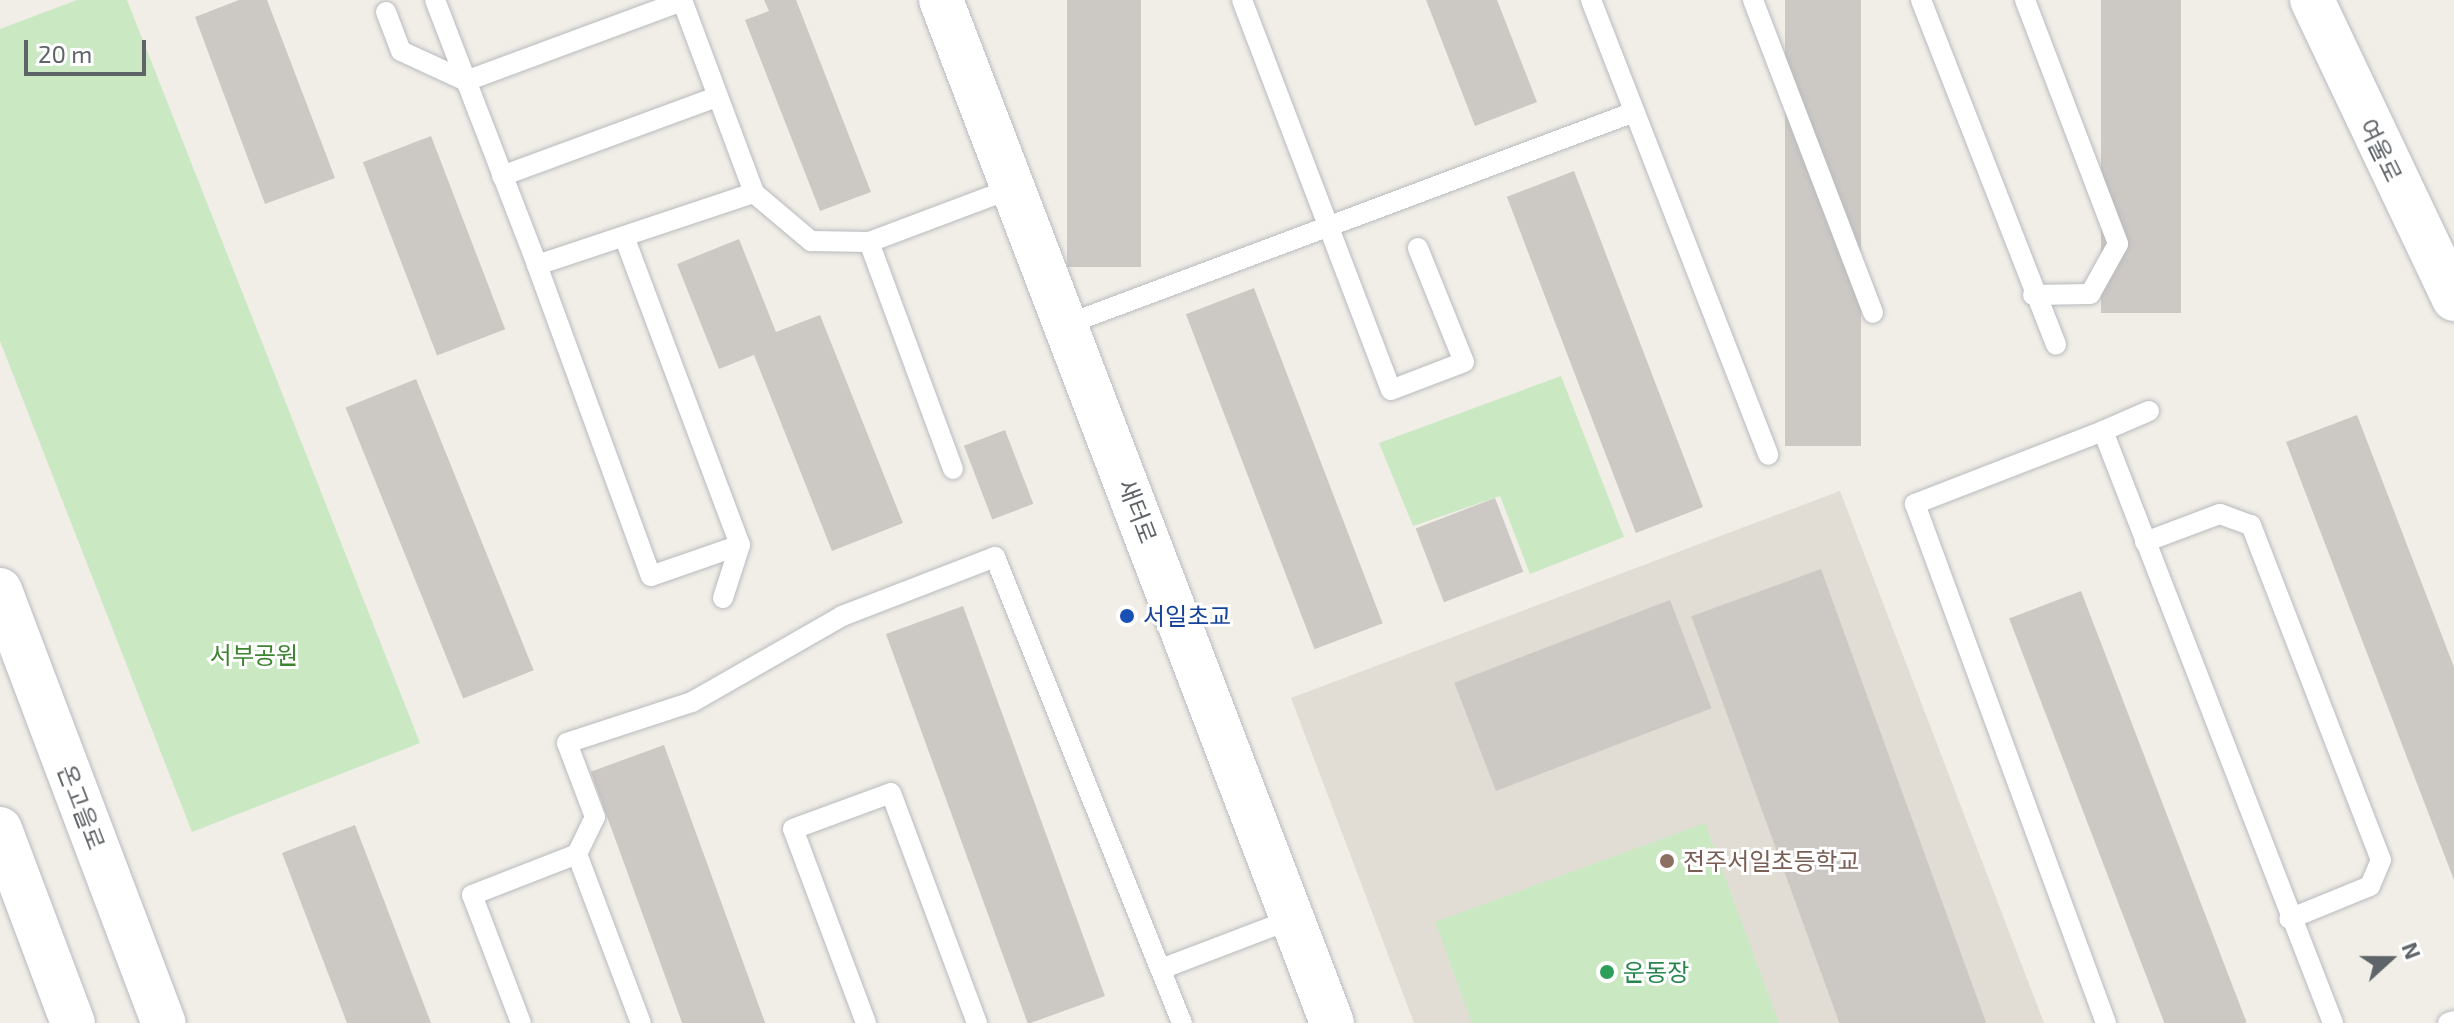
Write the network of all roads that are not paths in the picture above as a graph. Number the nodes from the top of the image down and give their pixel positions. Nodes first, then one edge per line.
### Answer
1 (435, 0) edge
2 (682, 0) edge
3 (941, 0) edge
4 (1242, 0) edge
5 (1591, 0) edge
6 (1753, 0) edge
7 (1921, 0) edge
8 (2025, 0) edge
9 (2312, 0) edge
10 (386, 12) dead end
11 (466, 81) junction
12 (717, 97) junction
13 (1634, 112) junction
14 (502, 176) junction
15 (1013, 188) junction
16 (754, 193) junction
17 (1328, 225) junction
18 (624, 237) junction
19 (869, 242) junction
20 (1418, 248) dead end
21 (537, 265) junction
22 (2033, 295) junction
23 (2454, 299) edge
24 (1873, 313) dead end
25 (1068, 324) junction
26 (2056, 344) dead end
27 (2149, 411) dead end
28 (2103, 431) junction
29 (1768, 455) dead end
30 (953, 469) dead end
31 (2145, 542) junction
32 (740, 545) junction
33 (0, 590) edge
34 (723, 598) dead end
35 (0, 829) edge
36 (577, 854) junction
37 (1292, 919) junction
38 (2289, 919) junction
39 (1161, 969) junction
40 (2454, 1021) edge
41 (73, 1023) edge
42 (164, 1023) edge
43 (521, 1023) edge
44 (641, 1023) edge
45 (866, 1023) edge
46 (977, 1023) edge
47 (1182, 1023) edge
48 (1332, 1023) edge
49 (2106, 1023) edge
50 (2333, 1023) edge
51 (2448, 1023) edge

1 - 11 lane
2 - 11 lane
2 - 12 lane
3 - 15 street, 새터로
4 - 17 lane
5 - 13 lane
6 - 24 lane
7 - 22 lane
8 - 22 lane
9 - 23 street, 여울로
10 - 11 lane
11 - 14 lane
12 - 14 lane
12 - 16 lane
13 - 17 lane
13 - 29 lane
14 - 21 lane
15 - 19 lane
15 - 25 street, 새터로
16 - 18 lane
16 - 19 lane
17 - 20 lane
17 - 25 lane
18 - 21 lane
18 - 32 lane
19 - 30 lane
21 - 32 lane
22 - 26 lane
25 - 37 street, 새터로
27 - 28 lane
28 - 31 lane
28 - 49 lane
31 - 38 lane
31 - 38 lane
32 - 34 lane
33 - 42 street, 온고을로
35 - 41 street
36 - 39 lane
36 - 43 lane
36 - 44 lane
37 - 39 lane
37 - 48 street, 새터로
38 - 50 lane
39 - 47 lane
40 - 51 lane
45 - 46 lane

